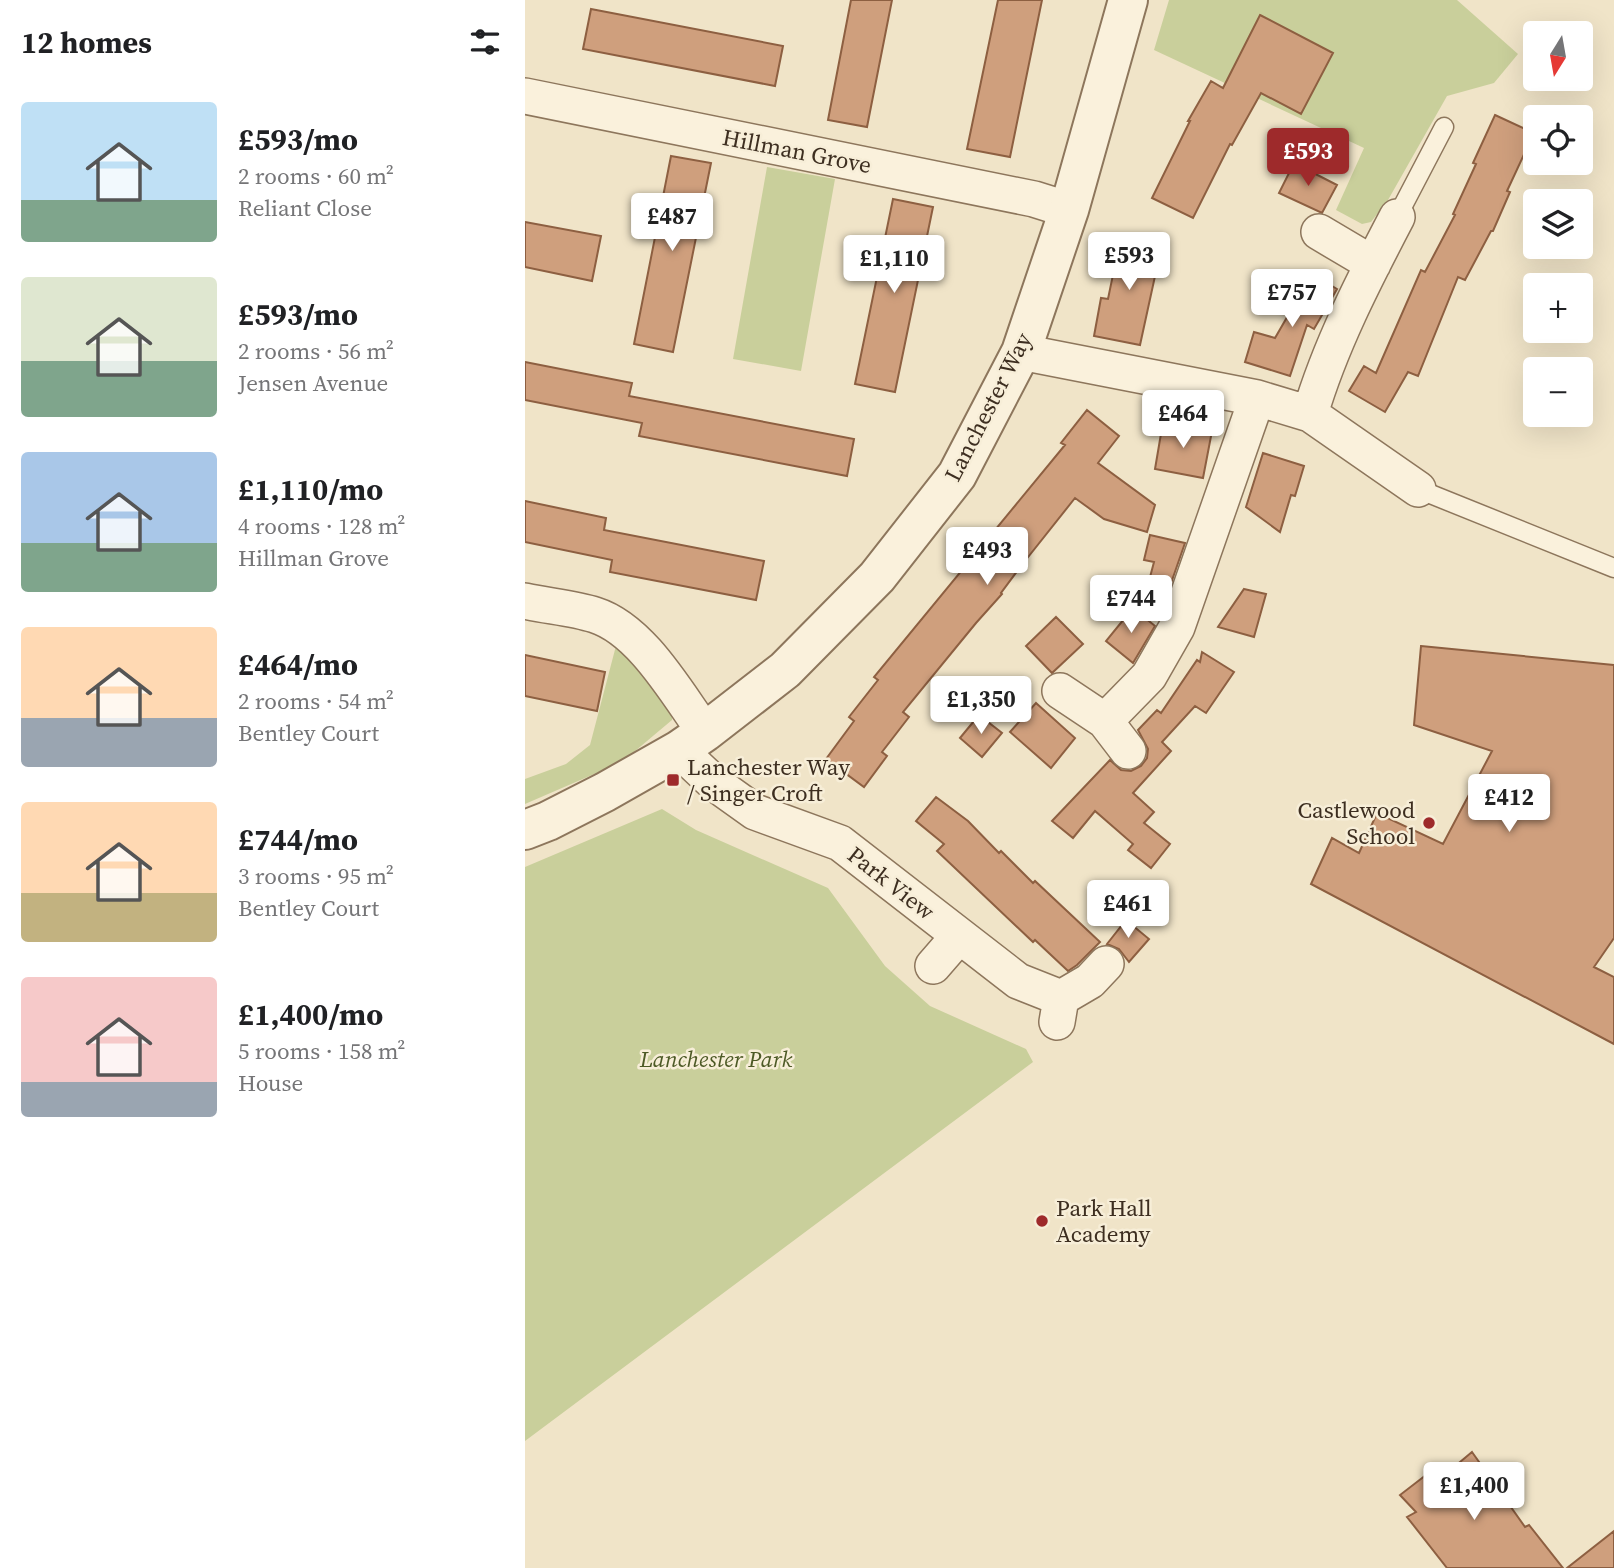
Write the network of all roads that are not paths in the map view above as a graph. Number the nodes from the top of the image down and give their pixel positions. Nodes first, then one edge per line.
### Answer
1 (1128, 0) edge
2 (525, 96) edge
3 (1444, 127) dead end
4 (1069, 210) junction
5 (1397, 216) joint
6 (1319, 232) dead end
7 (1373, 264) junction
8 (1021, 352) junction
9 (1257, 398) junction
10 (1310, 414) junction
11 (1418, 489) joint
12 (1614, 568) edge
13 (525, 601) edge
14 (1060, 691) dead end
15 (1105, 721) junction
16 (692, 741) junction
17 (1128, 751) dead end
18 (525, 830) edge
19 (959, 936) junction
20 (1106, 964) dead end
21 (933, 966) dead end

1 - 4 street, Lanchester Way
2 - 4 street, Hillman Grove
3 - 5 lane
4 - 8 street, Lanchester Way
5 - 7 street
6 - 7 street
7 - 10 street
8 - 9 street
8 - 16 street, Lanchester Way
9 - 10 street
9 - 15 street
10 - 11 street
11 - 12 lane
13 - 16 street, Park View
14 - 15 street
15 - 17 street
16 - 18 street, Lanchester Way
16 - 19 street, Park View
19 - 20 street, Park View
19 - 21 street, Park View

